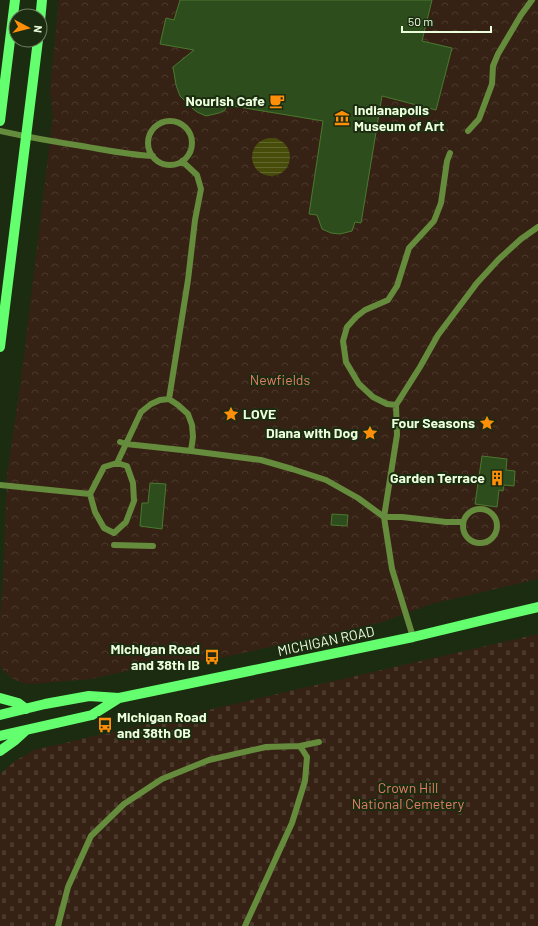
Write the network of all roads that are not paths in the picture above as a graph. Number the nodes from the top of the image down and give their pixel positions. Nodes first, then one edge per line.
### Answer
1 (15, 0) edge
2 (532, 0) edge
3 (37, 48) edge
4 (0, 121) edge
5 (0, 131) edge
6 (468, 131) dead end
7 (26, 137) junction
8 (450, 153) dead end
9 (153, 156) junction
10 (182, 161) junction
11 (538, 227) edge
12 (0, 347) edge
13 (169, 399) junction
14 (396, 404) junction
15 (123, 443) junction
16 (191, 451) junction
17 (117, 463) junction
18 (0, 485) edge
19 (90, 494) junction
20 (384, 517) junction
21 (463, 522) junction
22 (114, 545) dead end
23 (153, 546) dead end
24 (538, 607) edge
25 (412, 637) junction
26 (0, 698) edge
27 (119, 698) junction
28 (26, 709) junction
29 (0, 715) edge
30 (25, 730) junction
31 (0, 736) edge
32 (319, 742) dead end
33 (300, 746) junction
34 (0, 751) edge
35 (58, 926) edge
36 (245, 926) edge

1 - 4 main road
2 - 6 lane
3 - 7 main road
5 - 7 lane
7 - 9 lane
7 - 12 main road
8 - 14 lane
9 - 10 lane
9 - 10 lane
10 - 13 lane
11 - 14 lane
13 - 15 lane
13 - 16 lane
14 - 20 lane
15 - 16 lane
15 - 17 lane
16 - 20 lane
17 - 19 lane
17 - 19 lane
18 - 19 lane
20 - 21 lane
20 - 25 lane
21 - 21 lane
22 - 23 lane
24 - 25 main road, MICHIGAN ROAD
25 - 27 main road, MICHIGAN ROAD
26 - 28 main road
27 - 28 main road, MICHIGAN ROAD
27 - 30 main road, MICHIGAN ROAD
28 - 29 main road, MICHIGAN ROAD
30 - 31 main road, MICHIGAN ROAD
30 - 34 main road
32 - 33 lane
33 - 35 lane
33 - 36 lane

